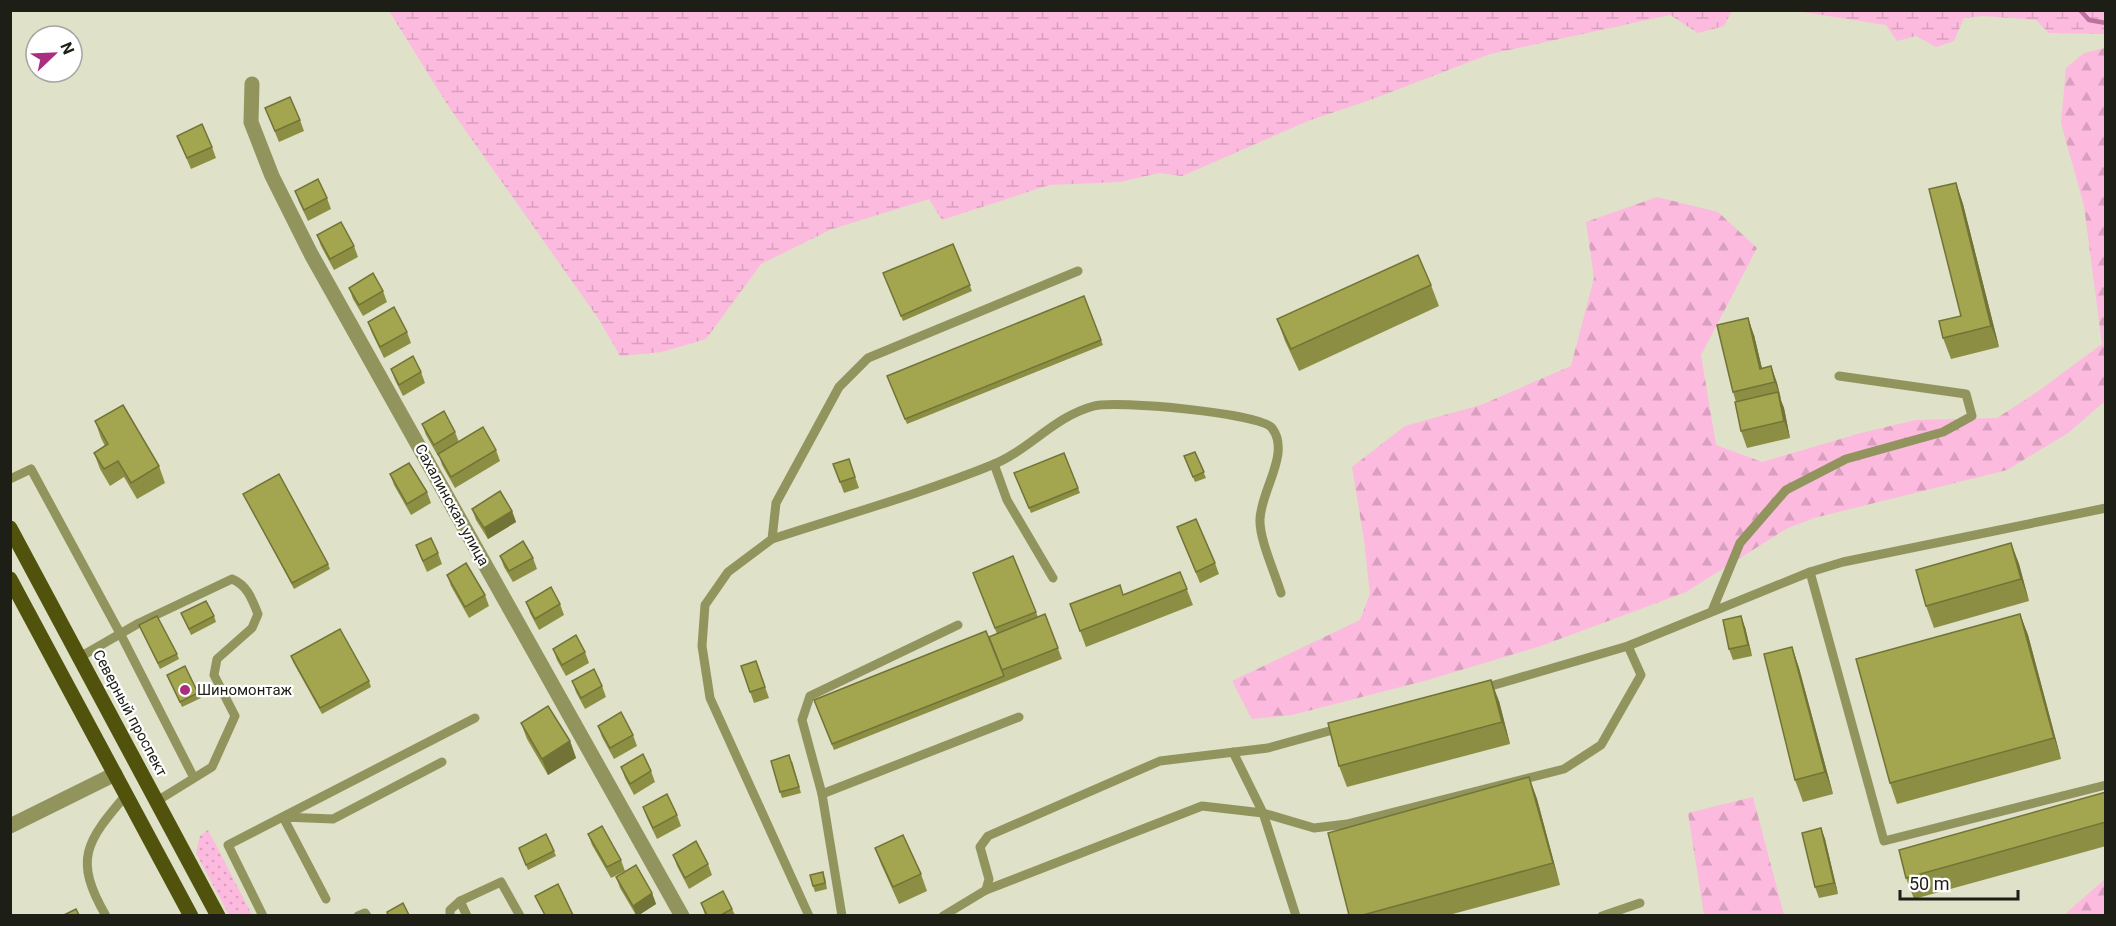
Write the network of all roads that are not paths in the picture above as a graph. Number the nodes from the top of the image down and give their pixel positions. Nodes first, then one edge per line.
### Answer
1 (252, 84) dead end
2 (1078, 272) dead end
3 (1839, 376) dead end
4 (994, 464) junction
5 (10, 479) edge
6 (2106, 508) edge
7 (10, 528) edge
8 (772, 539) junction
9 (1810, 572) junction
10 (1053, 578) dead end
11 (10, 579) edge
12 (1281, 593) dead end
13 (1712, 612) junction
14 (958, 624) dead end
15 (121, 635) junction
16 (1628, 646) junction
17 (80, 657) junction
18 (1472, 691) edge
19 (1019, 717) dead end
20 (474, 718) dead end
21 (1347, 726) edge
22 (1233, 752) junction
23 (442, 762) dead end
24 (115, 774) junction
25 (193, 776) junction
26 (2106, 785) edge
27 (822, 794) junction
28 (126, 795) junction
29 (157, 801) junction
30 (1263, 813) junction
31 (282, 817) junction
32 (10, 826) edge
33 (986, 890) junction
34 (326, 899) dead end
35 (460, 901) junction
36 (1640, 903) dead end
37 (106, 915) edge
38 (191, 915) edge
39 (218, 915) edge
40 (264, 915) edge
41 (358, 915) edge
42 (367, 915) edge
43 (450, 915) edge
44 (467, 915) edge
45 (520, 915) edge
46 (682, 915) edge
47 (809, 915) edge
48 (842, 915) edge
49 (943, 915) edge
50 (1296, 915) edge
51 (1602, 915) edge

1 - 46 street, Сахалинская улица
2 - 8 lane
3 - 13 lane
4 - 8 lane
4 - 10 lane
4 - 12 lane
5 - 15 lane
6 - 9 lane
7 - 17 main road, Северный проспект
8 - 47 lane
9 - 13 lane
9 - 26 lane
11 - 24 main road
13 - 16 lane
14 - 27 lane
15 - 17 lane
15 - 25 lane
15 - 25 lane
16 - 18 lane
16 - 30 lane
17 - 29 main road, Северный проспект
19 - 27 lane
20 - 31 lane
21 - 22 lane
22 - 30 lane
22 - 33 lane
23 - 31 lane
24 - 28 main road
24 - 32 street
25 - 29 lane
27 - 48 lane
28 - 37 lane
28 - 38 main road
29 - 39 main road, Северный проспект
30 - 33 lane
30 - 50 lane
31 - 34 lane
31 - 40 lane
33 - 49 lane
35 - 43 lane
35 - 44 lane
35 - 45 lane
36 - 51 lane
41 - 42 lane

